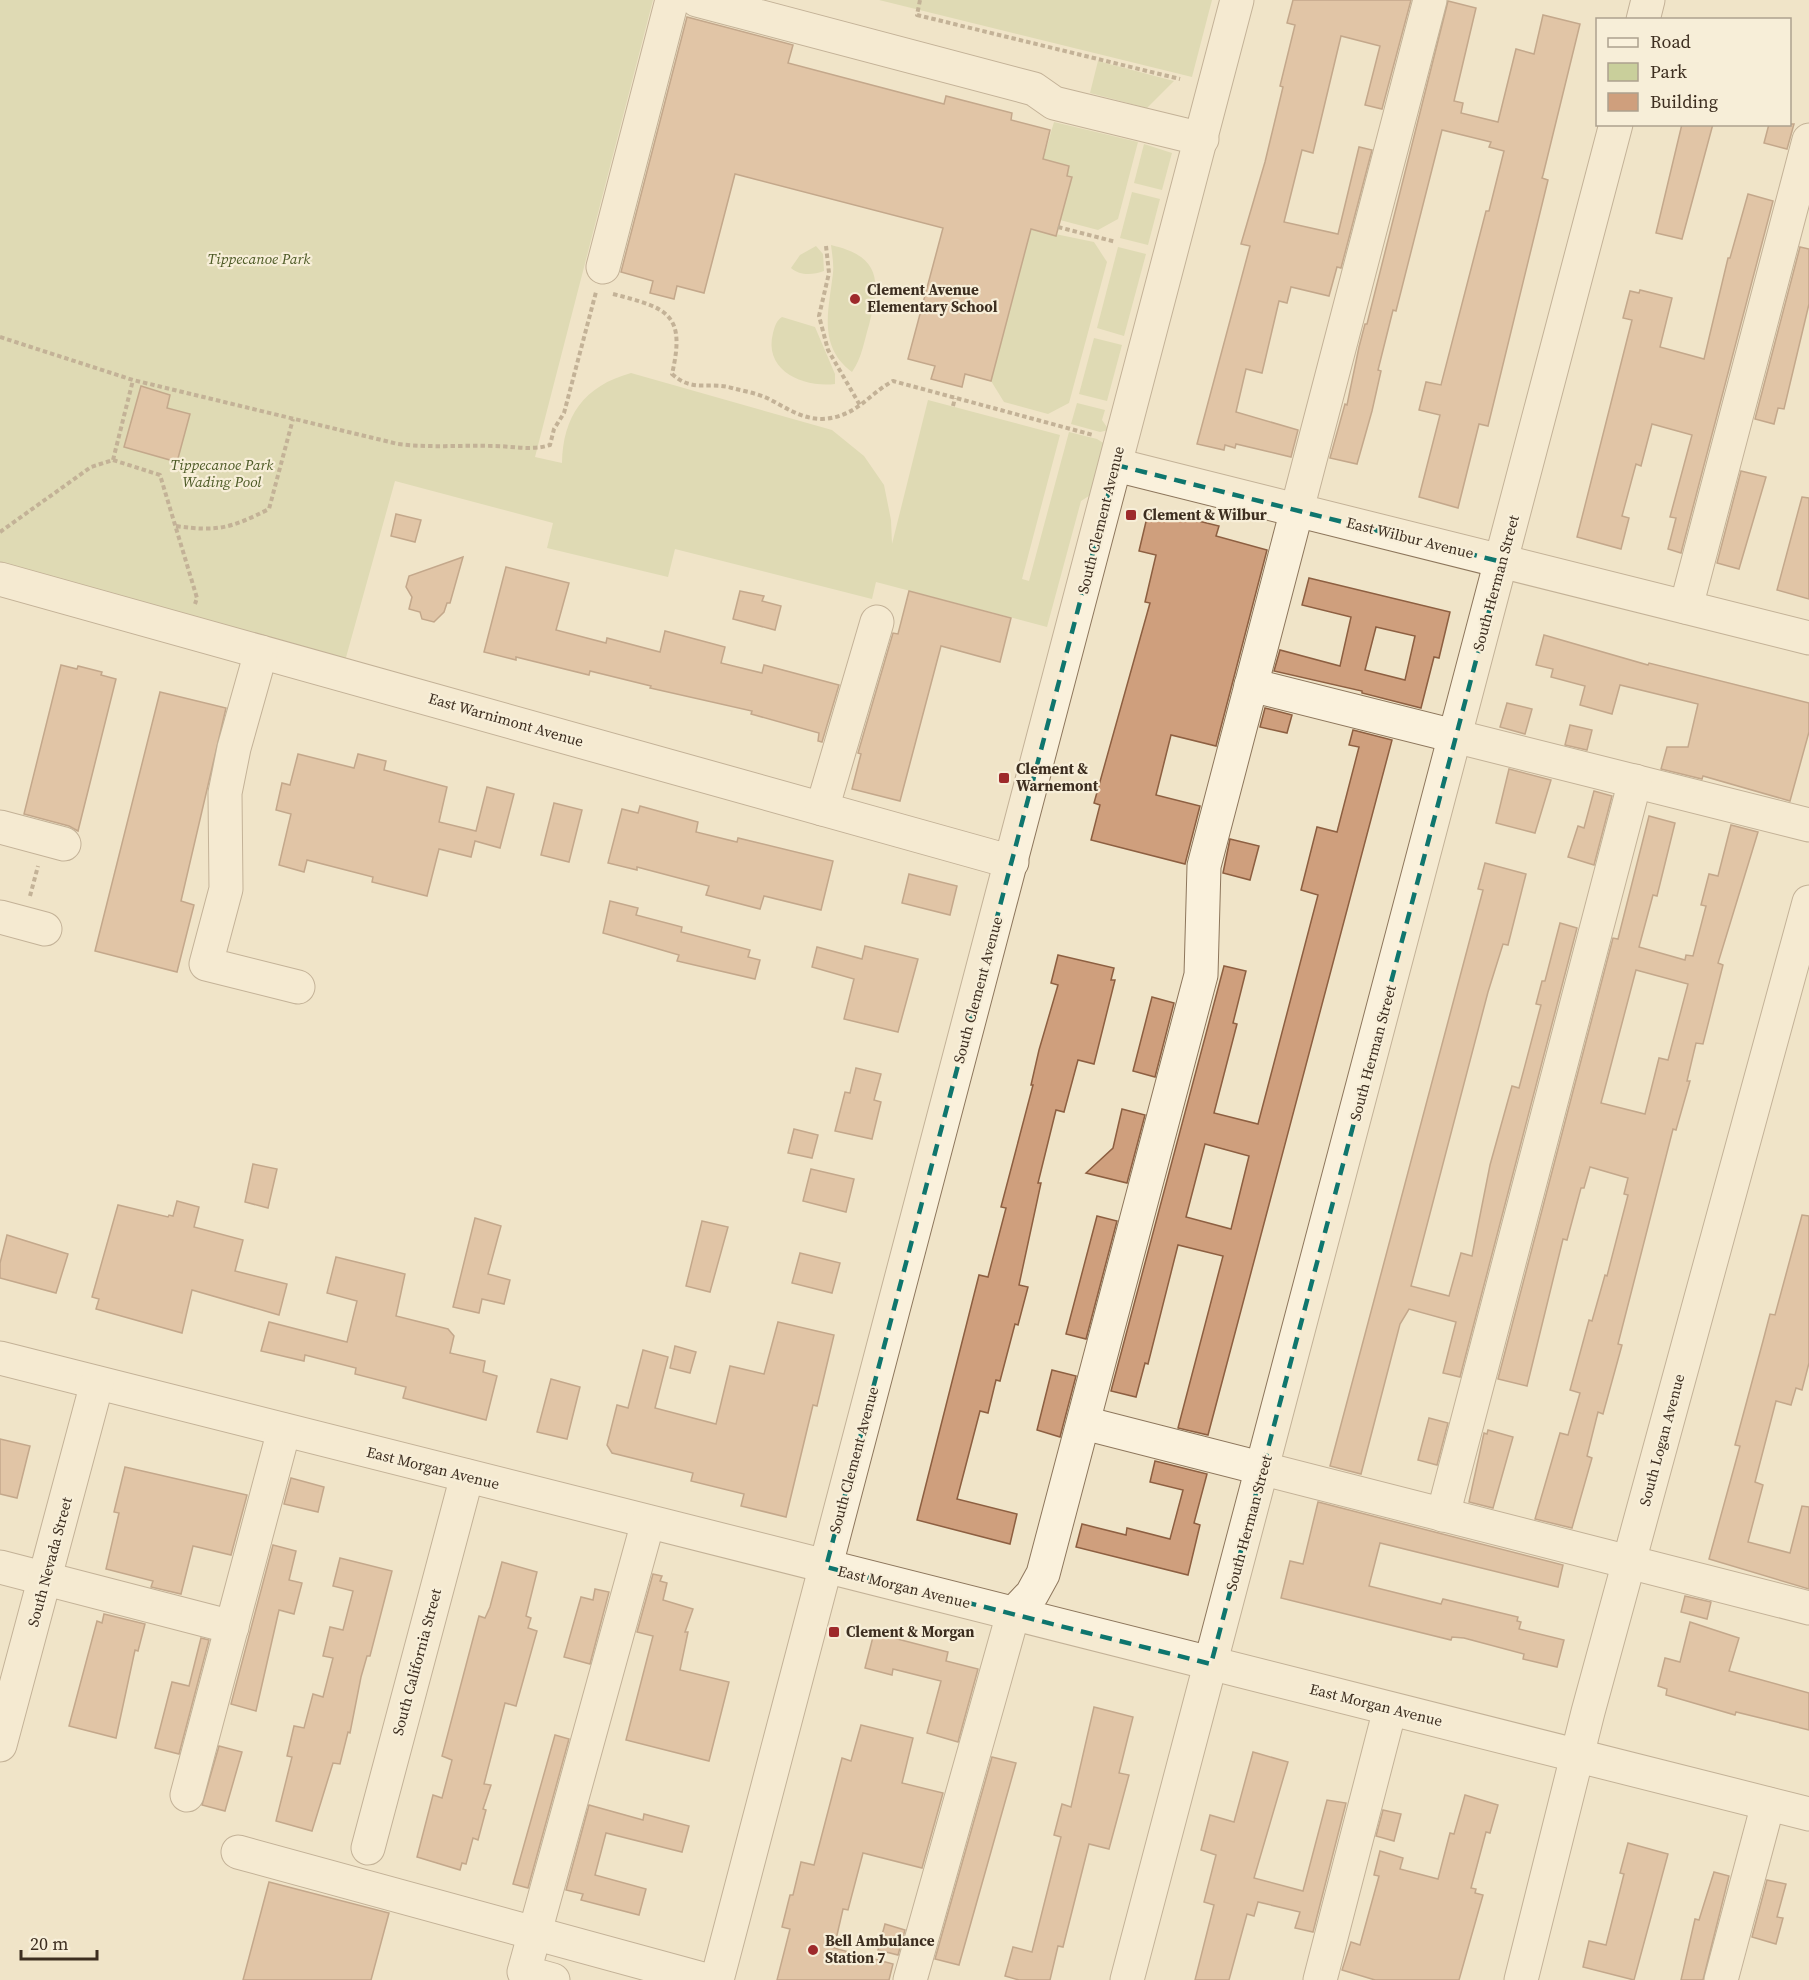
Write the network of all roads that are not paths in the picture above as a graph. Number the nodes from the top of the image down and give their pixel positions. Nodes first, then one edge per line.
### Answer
1 (672, 0) edge
2 (698, 0) edge
3 (1237, 0) edge
4 (1430, 0) edge
5 (1648, 0) edge
6 (1644, 18) edge
7 (1615, 126) edge
8 (1202, 139) junction
9 (1809, 140) edge
10 (603, 267) dead end
11 (1110, 451) junction
12 (1299, 510) junction
13 (1502, 561) junction
14 (0, 579) edge
15 (1686, 607) junction
16 (877, 622) dead end
17 (1809, 638) edge
18 (261, 652) junction
19 (1251, 686) junction
20 (1456, 736) junction
21 (1635, 781) junction
22 (822, 809) junction
23 (1809, 825) edge
24 (0, 827) edge
25 (55, 842) road end
26 (1012, 862) junction
27 (1809, 902) edge
28 (298, 987) dead end
29 (0, 1358) edge
30 (97, 1383) junction
31 (1083, 1423) junction
32 (284, 1430) junction
33 (1264, 1469) junction
34 (467, 1476) junction
35 (1443, 1515) junction
36 (648, 1522) junction
37 (1629, 1563) junction
38 (0, 1567) edge
39 (826, 1567) junction
40 (45, 1578) junction
41 (1809, 1608) edge
42 (1013, 1614) junction
43 (232, 1627) junction
44 (1210, 1664) junction
45 (1390, 1709) junction
46 (1, 1743) edge
47 (1577, 1756) junction
48 (187, 1795) dead end
49 (1768, 1804) junction
50 (1809, 1814) edge
51 (368, 1848) dead end
52 (238, 1852) dead end
53 (535, 1932) junction
54 (553, 1980) edge
55 (706, 1980) edge
56 (717, 1980) edge
57 (910, 1980) edge
58 (1127, 1980) edge
59 (1320, 1980) edge
60 (1521, 1980) edge
61 (1721, 1980) edge

1 - 10 street
2 - 8 street
3 - 8 street, South Clement Avenue
4 - 12 street
5 - 6 street
7 - 13 street, South Herman Street
8 - 11 street, South Clement Avenue
9 - 15 street
11 - 12 street, East Wilbur Avenue
11 - 26 street, South Clement Avenue
12 - 13 street, East Wilbur Avenue
12 - 19 street
13 - 15 street, East Wilbur Avenue
13 - 20 street, South Herman Street
14 - 18 street, East Warnimont Avenue
15 - 17 street, East Wilbur Avenue
16 - 22 street
18 - 22 street, East Warnimont Avenue
18 - 28 street
19 - 20 street
19 - 31 street
20 - 21 street
20 - 33 street, South Herman Street
21 - 23 street
21 - 35 street
22 - 26 street, East Warnimont Avenue
24 - 25 street
26 - 39 street, South Clement Avenue
27 - 37 street, South Logan Avenue
29 - 30 street, East Morgan Avenue
30 - 32 street, East Morgan Avenue
30 - 40 street, South Nevada Street
31 - 33 street
31 - 42 street
32 - 34 street, East Morgan Avenue
32 - 43 street
33 - 35 street
33 - 44 street, South Herman Street
34 - 36 street, East Morgan Avenue
34 - 51 street, South California Street
35 - 37 street
36 - 39 street, East Morgan Avenue
36 - 53 street
37 - 41 street
37 - 47 street, South Logan Avenue
38 - 40 street
39 - 42 street, East Morgan Avenue
39 - 56 street, South Clement Avenue
40 - 43 street
40 - 46 street, South Nevada Street
42 - 44 street, East Morgan Avenue
42 - 57 street
43 - 48 street
44 - 45 street, East Morgan Avenue
44 - 58 street, South Herman Street
45 - 47 street, East Morgan Avenue
45 - 59 street
47 - 49 street, East Morgan Avenue
47 - 60 street, South Logan Avenue
49 - 50 street, East Morgan Avenue
49 - 61 street
52 - 53 street
53 - 54 street
53 - 55 street

